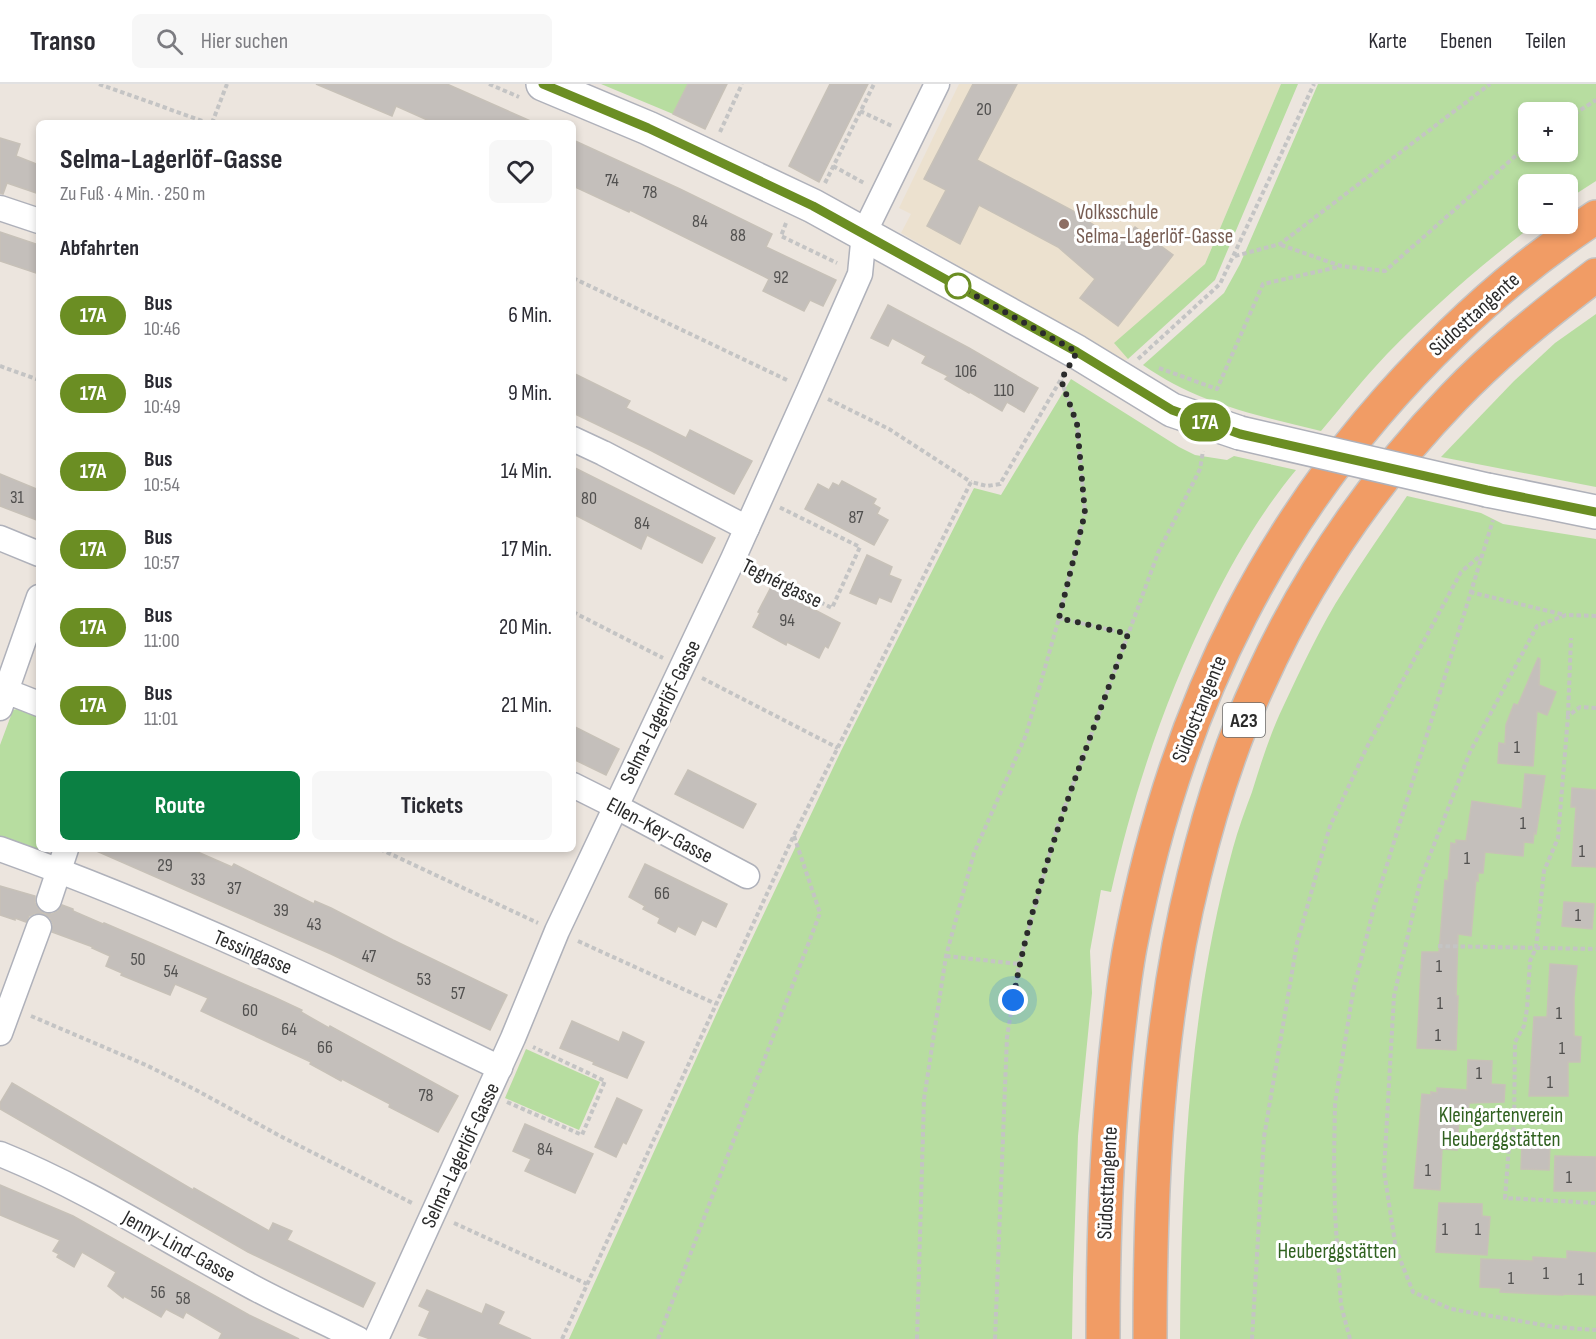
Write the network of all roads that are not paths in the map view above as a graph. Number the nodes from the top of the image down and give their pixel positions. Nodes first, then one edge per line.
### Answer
1 (543, 84) edge
2 (937, 84) edge
3 (0, 208) edge
4 (1596, 217) edge
5 (36, 220) edge
6 (864, 233) junction
7 (1596, 275) edge
8 (576, 440) edge
9 (1596, 512) edge
10 (747, 528) junction
11 (0, 538) edge
12 (36, 553) edge
13 (36, 606) edge
14 (3, 699) edge
15 (36, 704) edge
16 (576, 786) edge
17 (615, 806) junction
18 (0, 849) edge
19 (63, 860) edge
20 (747, 876) dead end
21 (49, 900) dead end
22 (39, 927) dead end
23 (0, 1033) edge
24 (500, 1068) junction
25 (0, 1154) edge
26 (358, 1339) edge
27 (376, 1339) edge
28 (1103, 1339) edge
29 (1150, 1339) edge

1 - 6 street
2 - 6 street, Selma-Lagerlöf-Gasse
3 - 5 street
4 - 28 highway, Südosttangente / A23
6 - 9 street, bridge
6 - 10 street, Selma-Lagerlöf-Gasse
7 - 29 highway, A23
8 - 10 street, Tegnérgasse
10 - 17 street, Selma-Lagerlöf-Gasse
11 - 12 street
13 - 14 street
14 - 15 street
16 - 17 street, Ellen-Key-Gasse
17 - 20 street, Ellen-Key-Gasse
17 - 24 street, Selma-Lagerlöf-Gasse
18 - 19 street, Tessingasse
19 - 21 street
19 - 24 street, Tessingasse
22 - 23 street
24 - 27 street, Selma-Lagerlöf-Gasse
25 - 26 street, Jenny-Lind-Gasse

